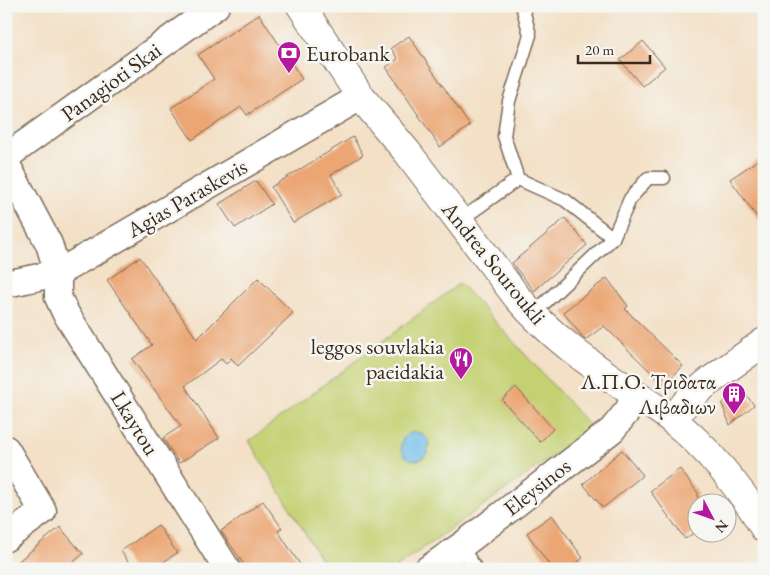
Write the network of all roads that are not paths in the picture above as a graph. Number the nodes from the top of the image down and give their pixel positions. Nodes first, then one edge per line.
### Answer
1 (216, 6) edge
2 (301, 6) edge
3 (522, 6) edge
4 (360, 96) junction
5 (6, 157) edge
6 (6, 163) edge
7 (664, 178) dead end
8 (518, 179) junction
9 (459, 221) junction
10 (613, 238) junction
11 (58, 273) junction
12 (6, 284) edge
13 (532, 315) junction
14 (764, 342) edge
15 (634, 394) junction
16 (672, 419) junction
17 (6, 449) edge
18 (764, 528) edge
19 (6, 538) edge
20 (461, 546) junction
21 (227, 569) edge
22 (428, 569) edge
23 (476, 569) edge

1 - 5 street, Panagioti Skai
2 - 4 main road, Andrea Souroukli
3 - 8 lane
4 - 9 main road, Andrea Souroukli
4 - 11 street, Agias Paraskevis
6 - 11 street, Lkaytou
7 - 10 lane
8 - 9 lane
8 - 10 lane
9 - 13 main road, Andrea Souroukli
10 - 13 lane
11 - 12 street, Agias Paraskevis
11 - 21 street, Lkaytou
13 - 15 main road, Andrea Souroukli
14 - 16 main road
15 - 16 main road, Andrea Souroukli
15 - 20 street, Eleysinos
16 - 18 main road, Andrea Souroukli
17 - 19 street
20 - 22 street, Eleysinos
20 - 23 lane

